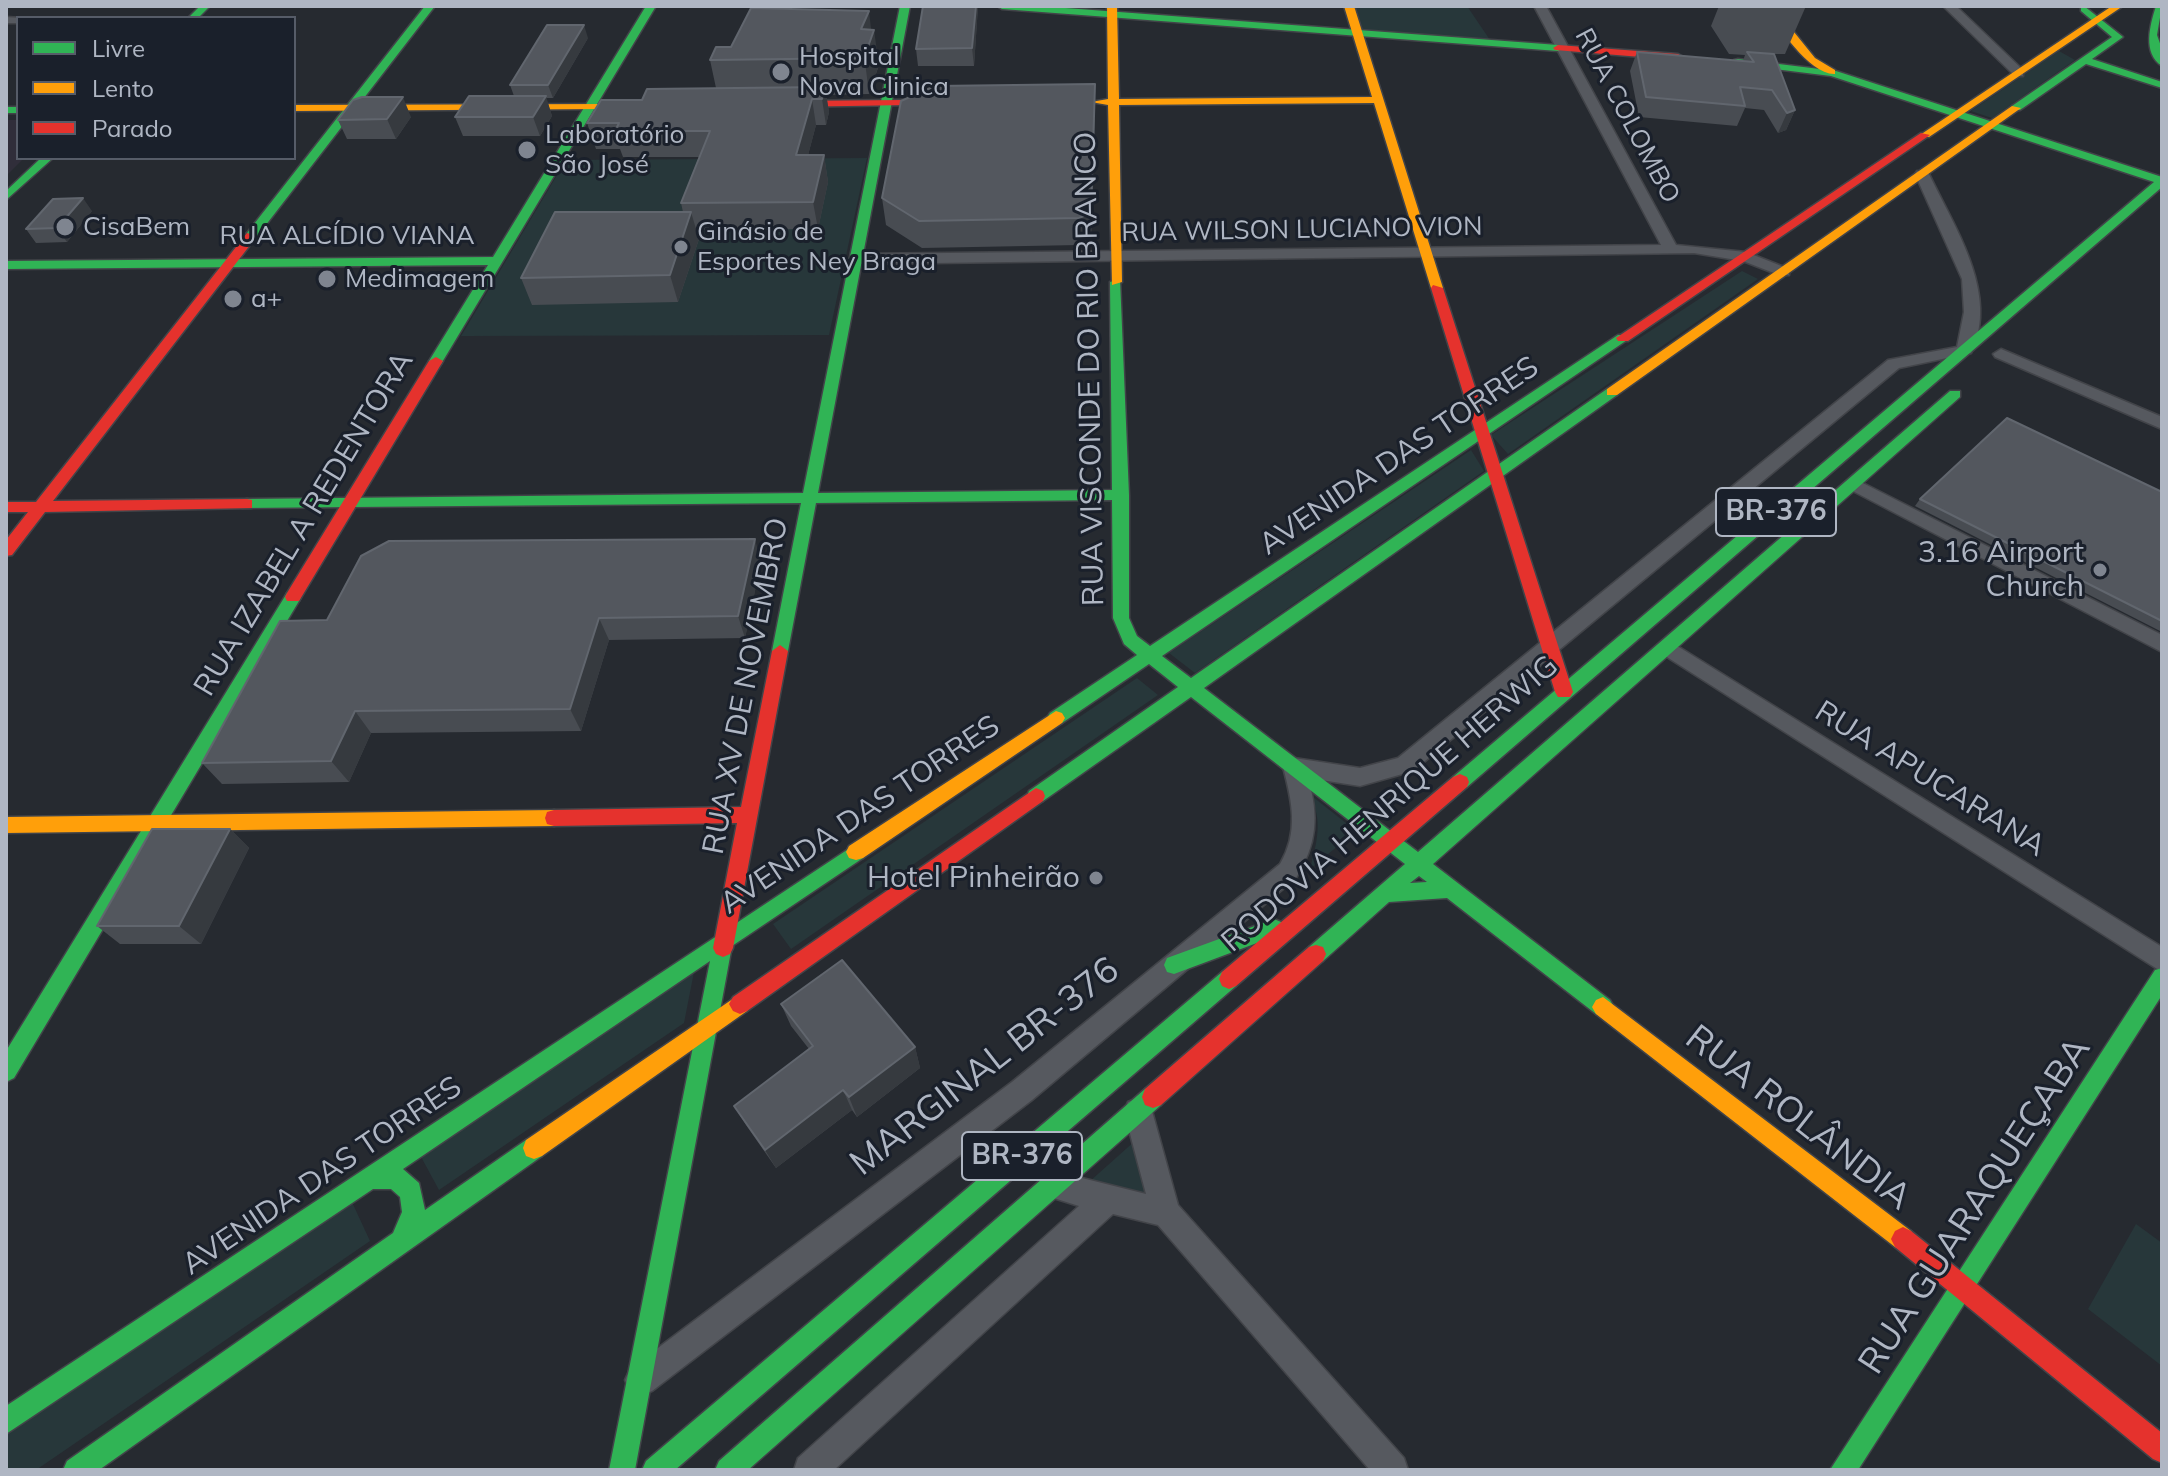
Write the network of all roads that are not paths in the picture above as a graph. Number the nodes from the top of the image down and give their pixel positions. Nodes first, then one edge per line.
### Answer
1 (430, 6) edge
2 (651, 6) edge
3 (905, 6) edge
4 (1002, 6) edge
5 (1349, 6) edge
6 (1540, 6) edge
7 (1768, 6) edge
8 (1949, 6) edge
9 (2081, 6) edge
10 (2118, 6) edge
11 (2161, 6) edge
12 (1112, 10) edge
13 (2098, 20) junction
14 (1357, 32) junction
15 (2057, 47) junction
16 (1562, 48) junction
17 (1806, 54) junction
18 (2086, 59) junction
19 (2162, 63) edge
20 (1783, 65) junction
21 (2019, 73) junction
22 (1836, 75) junction
23 (2162, 85) edge
24 (1378, 100) junction
25 (1084, 102) edge
26 (1114, 102) junction
27 (887, 103) junction
28 (920, 103) edge
29 (772, 104) edge
30 (590, 106) junction
31 (618, 106) edge
32 (296, 108) edge
33 (351, 108) junction
34 (1958, 114) junction
35 (1991, 125) junction
36 (45, 160) edge
37 (1922, 174) junction
38 (2162, 181) edge
39 (6, 197) edge
40 (1671, 250) junction
41 (1427, 253) junction
42 (1116, 256) junction
43 (1746, 257) junction
44 (857, 259) junction
45 (496, 261) junction
46 (230, 263) junction
47 (6, 265) edge
48 (1784, 272) junction
49 (1965, 350) junction
50 (2001, 354) dead end
51 (1967, 384) dead end
52 (2162, 424) edge
53 (1483, 433) junction
54 (1496, 474) junction
55 (1853, 484) junction
56 (1121, 495) junction
57 (810, 498) junction
58 (349, 503) junction
59 (6, 507) edge
60 (41, 507) junction
61 (6, 551) edge
62 (2162, 644) edge
63 (1549, 646) junction
64 (1666, 647) junction
65 (1149, 656) junction
66 (1191, 688) junction
67 (1564, 692) junction
68 (1294, 767) junction
69 (749, 815) junction
70 (156, 823) junction
71 (6, 825) edge
72 (1390, 842) junction
73 (1419, 865) junction
74 (1451, 889) junction
75 (1385, 894) junction
76 (1301, 918) junction
77 (725, 939) junction
78 (2162, 961) edge
79 (1174, 965) junction
80 (2162, 977) edge
81 (708, 1027) junction
82 (6, 1071) edge
83 (1138, 1111) junction
84 (371, 1177) junction
85 (1054, 1184) junction
86 (1109, 1198) junction
87 (1166, 1213) junction
88 (402, 1239) junction
89 (1962, 1285) junction
90 (637, 1384) junction
91 (6, 1421) edge
92 (2162, 1450) edge
93 (76, 1470) edge
94 (622, 1470) edge
95 (655, 1470) edge
96 (728, 1470) edge
97 (810, 1470) edge
98 (1392, 1470) edge
99 (1843, 1470) edge

1 - 33 main road
2 - 30 main road, RUA IZABEL A REDENTORA
3 - 27 main road, RUA XV DE NOVEMBRO
4 - 12 main road
5 - 14 main road
6 - 16 street, RUA COLOMBO
7 - 17 main road
8 - 21 street
9 - 13 main road
10 - 13 main road, AVENIDA DAS TORRES
11 - 19 main road
12 - 14 main road
12 - 26 main road, RUA VISCONDE DO RIO BRANCO
13 - 15 main road, AVENIDA DAS TORRES
13 - 18 main road
14 - 16 main road
14 - 24 main road
15 - 18 main road
15 - 21 main road, AVENIDA DAS TORRES
16 - 20 main road
16 - 40 street, RUA COLOMBO
17 - 20 main road
17 - 22 main road
18 - 23 main road
18 - 35 main road
20 - 22 main road
21 - 34 main road, AVENIDA DAS TORRES
22 - 34 main road
24 - 26 main road
24 - 41 main road
25 - 26 main road
26 - 42 main road, RUA VISCONDE DO RIO BRANCO
27 - 28 main road
27 - 29 main road
27 - 44 main road, RUA XV DE NOVEMBRO
30 - 31 main road
30 - 33 main road
30 - 45 main road, RUA IZABEL A REDENTORA
32 - 33 main road
33 - 46 main road
34 - 35 main road
34 - 43 main road, AVENIDA DAS TORRES
35 - 37 main road
35 - 38 main road
36 - 39 main road
37 - 48 main road
37 - 49 street
38 - 49 main road, RODOVIA HENRIQUE HERWIG / BR-376
40 - 41 street, RUA WILSON LUCIANO VION
40 - 43 street, RUA WILSON LUCIANO VION
41 - 42 street, RUA WILSON LUCIANO VION
41 - 53 main road
42 - 44 street, RUA WILSON LUCIANO VION
42 - 56 main road, RUA VISCONDE DO RIO BRANCO
43 - 48 street
43 - 53 main road, AVENIDA DAS TORRES
44 - 57 main road, RUA XV DE NOVEMBRO
45 - 46 main road, RUA ALCÍDIO VIANA
45 - 58 main road, RUA IZABEL A REDENTORA
46 - 47 main road, RUA ALCÍDIO VIANA
46 - 60 main road
48 - 54 main road
49 - 63 street
49 - 67 main road, RODOVIA HENRIQUE HERWIG / BR-376
50 - 52 street
51 - 55 main road, BR-376
53 - 54 main road
53 - 65 main road, AVENIDA DAS TORRES
54 - 63 main road
54 - 66 main road
55 - 62 street
55 - 64 main road, BR-376
56 - 57 main road
56 - 65 main road, RUA VISCONDE DO RIO BRANCO
57 - 58 main road
57 - 69 main road, RUA XV DE NOVEMBRO
58 - 60 main road
58 - 70 main road, RUA IZABEL A REDENTORA
59 - 60 main road
60 - 61 main road
63 - 67 main road
63 - 68 street
64 - 73 main road, BR-376
64 - 78 street, RUA APUCARANA
65 - 66 main road, RUA VISCONDE DO RIO BRANCO
65 - 77 main road, AVENIDA DAS TORRES
66 - 68 main road, RUA VISCONDE DO RIO BRANCO
66 - 81 main road
67 - 72 main road, RODOVIA HENRIQUE HERWIG / BR-376
68 - 72 main road, RUA VISCONDE DO RIO BRANCO
68 - 79 street, MARGINAL BR-376
69 - 70 main road
69 - 77 main road, RUA XV DE NOVEMBRO
70 - 71 main road
70 - 82 main road, RUA IZABEL A REDENTORA
72 - 73 main road, RUA ROLÂNDIA
72 - 76 main road, RODOVIA HENRIQUE HERWIG / BR-376
73 - 74 main road, RUA ROLÂNDIA
73 - 75 main road, BR-376
74 - 75 main road
74 - 89 main road, RUA ROLÂNDIA
75 - 83 main road, BR-376
76 - 79 main road
76 - 95 main road, RODOVIA HENRIQUE HERWIG / BR-376
77 - 81 main road, RUA XV DE NOVEMBRO
77 - 84 main road, AVENIDA DAS TORRES
79 - 90 street, MARGINAL BR-376
80 - 89 main road, RUA GUARAQUEÇABA
81 - 88 main road
81 - 90 main road, RUA XV DE NOVEMBRO
83 - 85 main road, BR-376
83 - 87 street
84 - 88 main road
84 - 91 main road, AVENIDA DAS TORRES
85 - 86 street
85 - 96 main road, BR-376
86 - 87 street
86 - 97 street
87 - 98 street
88 - 93 main road
89 - 92 main road, RUA ROLÂNDIA
89 - 99 main road, RUA GUARAQUEÇABA
90 - 94 main road, RUA XV DE NOVEMBRO

